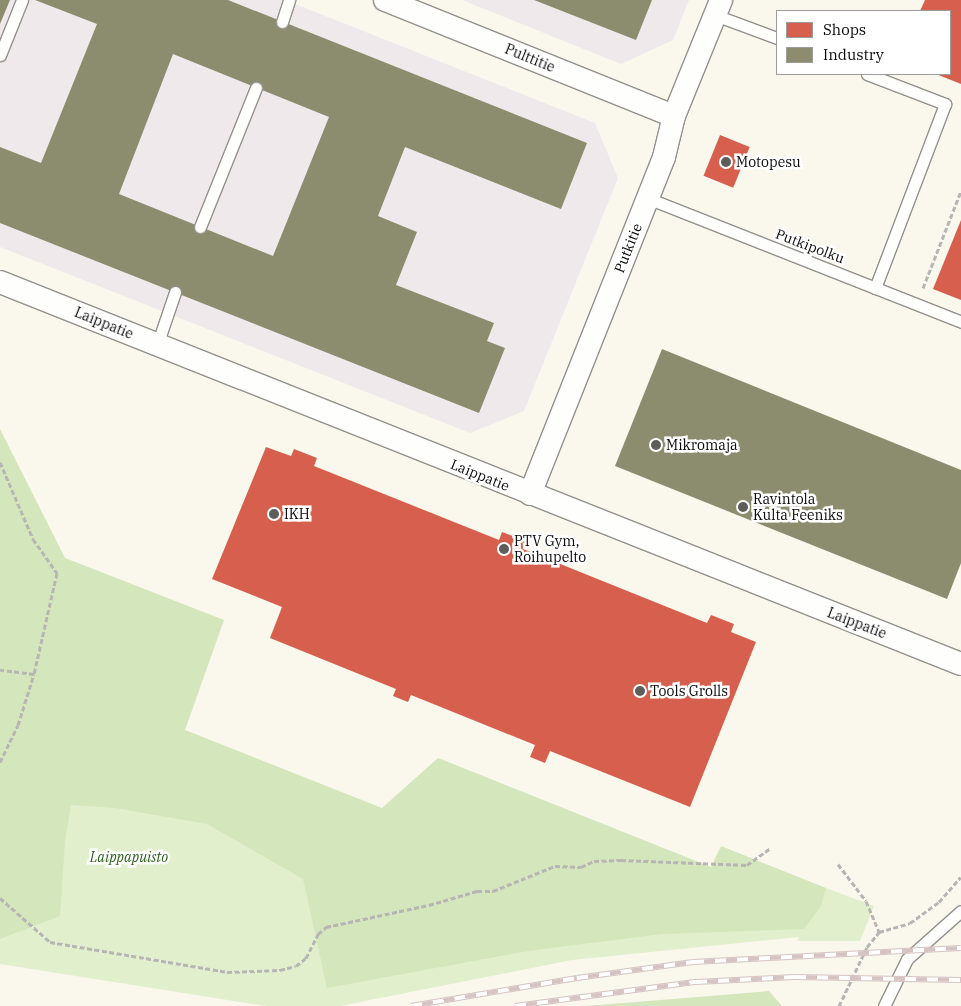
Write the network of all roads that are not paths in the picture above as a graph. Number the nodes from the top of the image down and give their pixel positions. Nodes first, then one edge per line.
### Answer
1 (22, 0) edge
2 (289, 0) edge
3 (385, 0) edge
4 (718, 7) edge
5 (282, 22) dead end
6 (776, 37) edge
7 (0, 55) edge
8 (870, 75) edge
9 (256, 88) dead end
10 (674, 116) junction
11 (648, 198) junction
12 (200, 227) dead end
13 (0, 282) edge
14 (875, 288) junction
15 (175, 292) dead end
16 (961, 322) edge
17 (157, 345) junction
18 (530, 494) junction
19 (961, 664) edge
20 (961, 911) edge
21 (884, 1006) edge

1 - 7 lane
2 - 5 lane
3 - 10 street, Pulttitie
4 - 6 lane
4 - 10 street, Putkitie
8 - 14 lane
9 - 12 lane
10 - 11 street, Putkitie
11 - 14 lane, Putkipolku
11 - 18 street, Putkitie
13 - 17 street, Laippatie
14 - 16 lane, Putkipolku
15 - 17 lane
17 - 18 street, Laippatie
18 - 19 street, Laippatie
20 - 21 lane

